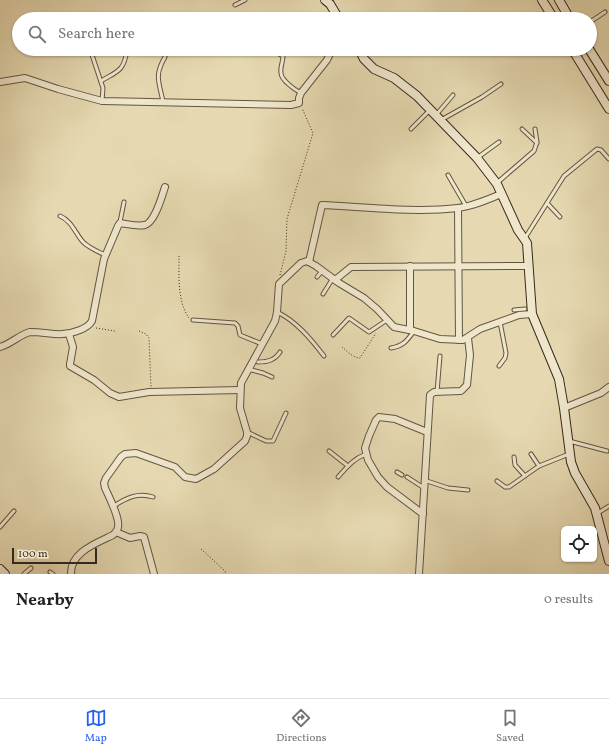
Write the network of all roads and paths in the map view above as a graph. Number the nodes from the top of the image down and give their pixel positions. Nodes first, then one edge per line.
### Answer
1 (245, 0) edge
2 (326, 0) edge
3 (542, 0) edge
4 (559, 0) edge
5 (235, 5) dead end
6 (335, 12) edge
7 (550, 12) edge
8 (566, 12) edge
9 (605, 12) dead end
10 (597, 17) edge
11 (92, 56) edge
12 (126, 56) edge
13 (283, 56) edge
14 (329, 56) edge
15 (362, 56) edge
16 (576, 56) edge
17 (593, 56) edge
18 (165, 57) dead end
19 (101, 81) junction
20 (609, 81) edge
21 (0, 82) edge
22 (501, 84) dead end
23 (301, 93) junction
24 (452, 95) dead end
25 (102, 101) junction
26 (163, 102) junction
27 (299, 103) junction
28 (609, 109) edge
29 (436, 115) junction
30 (411, 129) dead end
31 (522, 129) dead end
32 (535, 129) dead end
33 (499, 142) dead end
34 (537, 143) junction
35 (477, 158) junction
36 (609, 159) edge
37 (448, 175) dead end
38 (496, 184) junction
39 (165, 187) dead end
40 (502, 194) junction
41 (124, 202) dead end
42 (546, 203) junction
43 (466, 206) junction
44 (458, 208) junction
45 (60, 216) dead end
46 (560, 217) dead end
47 (120, 223) junction
48 (524, 240) junction
49 (105, 255) junction
50 (179, 256) dead end
51 (309, 262) junction
52 (410, 266) junction
53 (458, 266) junction
54 (528, 266) junction
55 (322, 271) junction
56 (317, 277) dead end
57 (334, 279) junction
58 (279, 284) junction
59 (323, 294) dead end
60 (514, 310) dead end
61 (529, 310) junction
62 (277, 312) junction
63 (192, 320) joint
64 (386, 320) junction
65 (500, 322) junction
66 (90, 325) junction
67 (381, 325) junction
68 (412, 330) junction
69 (115, 331) dead end
70 (139, 331) dead end
71 (69, 334) junction
72 (333, 335) dead end
73 (468, 338) junction
74 (459, 340) junction
75 (262, 345) junction
76 (0, 347) edge
77 (342, 347) dead end
78 (390, 348) dead end
79 (280, 352) dead end
80 (324, 356) dead end
81 (440, 356) dead end
82 (255, 361) junction
83 (499, 366) dead end
84 (248, 369) junction
85 (272, 377) dead end
86 (609, 387) edge
87 (240, 390) junction
88 (151, 392) junction
89 (437, 392) junction
90 (564, 408) junction
91 (286, 413) dead end
92 (247, 432) junction
93 (427, 432) junction
94 (567, 441) junction
95 (329, 451) dead end
96 (607, 451) dead end
97 (366, 454) junction
98 (531, 454) dead end
99 (569, 454) junction
100 (514, 457) dead end
101 (348, 466) junction
102 (539, 466) junction
103 (397, 472) dead end
104 (402, 475) dead end
105 (525, 476) junction
106 (338, 477) dead end
107 (407, 477) dead end
108 (424, 480) junction
109 (497, 481) dead end
110 (424, 488) junction
111 (468, 490) dead end
112 (153, 498) dead end
113 (609, 506) edge
114 (112, 507) junction
115 (14, 511) dead end
116 (423, 514) junction
117 (597, 514) junction
118 (0, 527) edge
119 (116, 532) junction
120 (201, 550) dead end
121 (609, 561) edge
122 (31, 568) dead end
123 (0, 570) edge
124 (5, 574) edge
125 (24, 574) edge
126 (71, 574) edge
127 (154, 574) edge
128 (226, 574) edge
129 (419, 574) edge

1 - 5 lane
2 - 6 street
3 - 7 street
4 - 8 street
9 - 10 lane
11 - 19 lane
12 - 19 lane
13 - 23 lane
14 - 23 street
15 - 29 street
16 - 28 street
17 - 20 street
18 - 26 lane
19 - 25 lane
21 - 25 street
22 - 29 lane
23 - 27 street
24 - 29 lane
25 - 26 street
26 - 27 street
27 - 58 path
29 - 30 lane
29 - 35 street
31 - 34 lane
32 - 34 lane
33 - 35 lane
34 - 38 lane
35 - 38 street
36 - 42 lane
37 - 43 lane
38 - 40 street
39 - 47 street
40 - 43 street
40 - 48 street
41 - 47 lane
42 - 46 lane
42 - 48 lane
43 - 44 street
44 - 51 street
44 - 53 street
45 - 49 lane
47 - 49 street
48 - 54 street
49 - 66 street
50 - 63 path
51 - 55 street
51 - 58 street
52 - 53 street
52 - 57 street
52 - 68 street
53 - 54 street
53 - 74 street
54 - 61 street
55 - 56 lane
55 - 57 street
57 - 59 lane
57 - 64 street
58 - 62 street
60 - 61 lane
61 - 65 street
61 - 90 street
62 - 75 street
62 - 80 lane
63 - 75 lane
64 - 67 lane
64 - 68 street
65 - 73 street
65 - 83 lane
66 - 69 path
66 - 71 street
67 - 72 lane
67 - 77 path
68 - 74 street
68 - 78 lane
70 - 88 path
71 - 76 street
71 - 88 street
73 - 74 street
73 - 89 street
75 - 82 street
79 - 82 lane
81 - 89 lane
82 - 84 street
84 - 85 lane
84 - 87 street
86 - 90 street
87 - 88 street
87 - 92 street
89 - 93 street
90 - 94 street
91 - 92 lane
92 - 114 street
93 - 97 street
93 - 108 street
94 - 96 lane
94 - 99 street
95 - 101 lane
97 - 101 lane
97 - 116 street
98 - 102 lane
99 - 102 lane
99 - 117 street
100 - 105 lane
101 - 106 lane
102 - 105 lane
103 - 104 lane
105 - 109 lane
107 - 110 lane
108 - 110 street
108 - 111 lane
110 - 116 street
112 - 114 lane
113 - 117 lane
114 - 119 street
115 - 118 lane
116 - 129 street
117 - 121 street
119 - 126 street
119 - 127 street
120 - 128 path
122 - 125 lane
123 - 124 street

